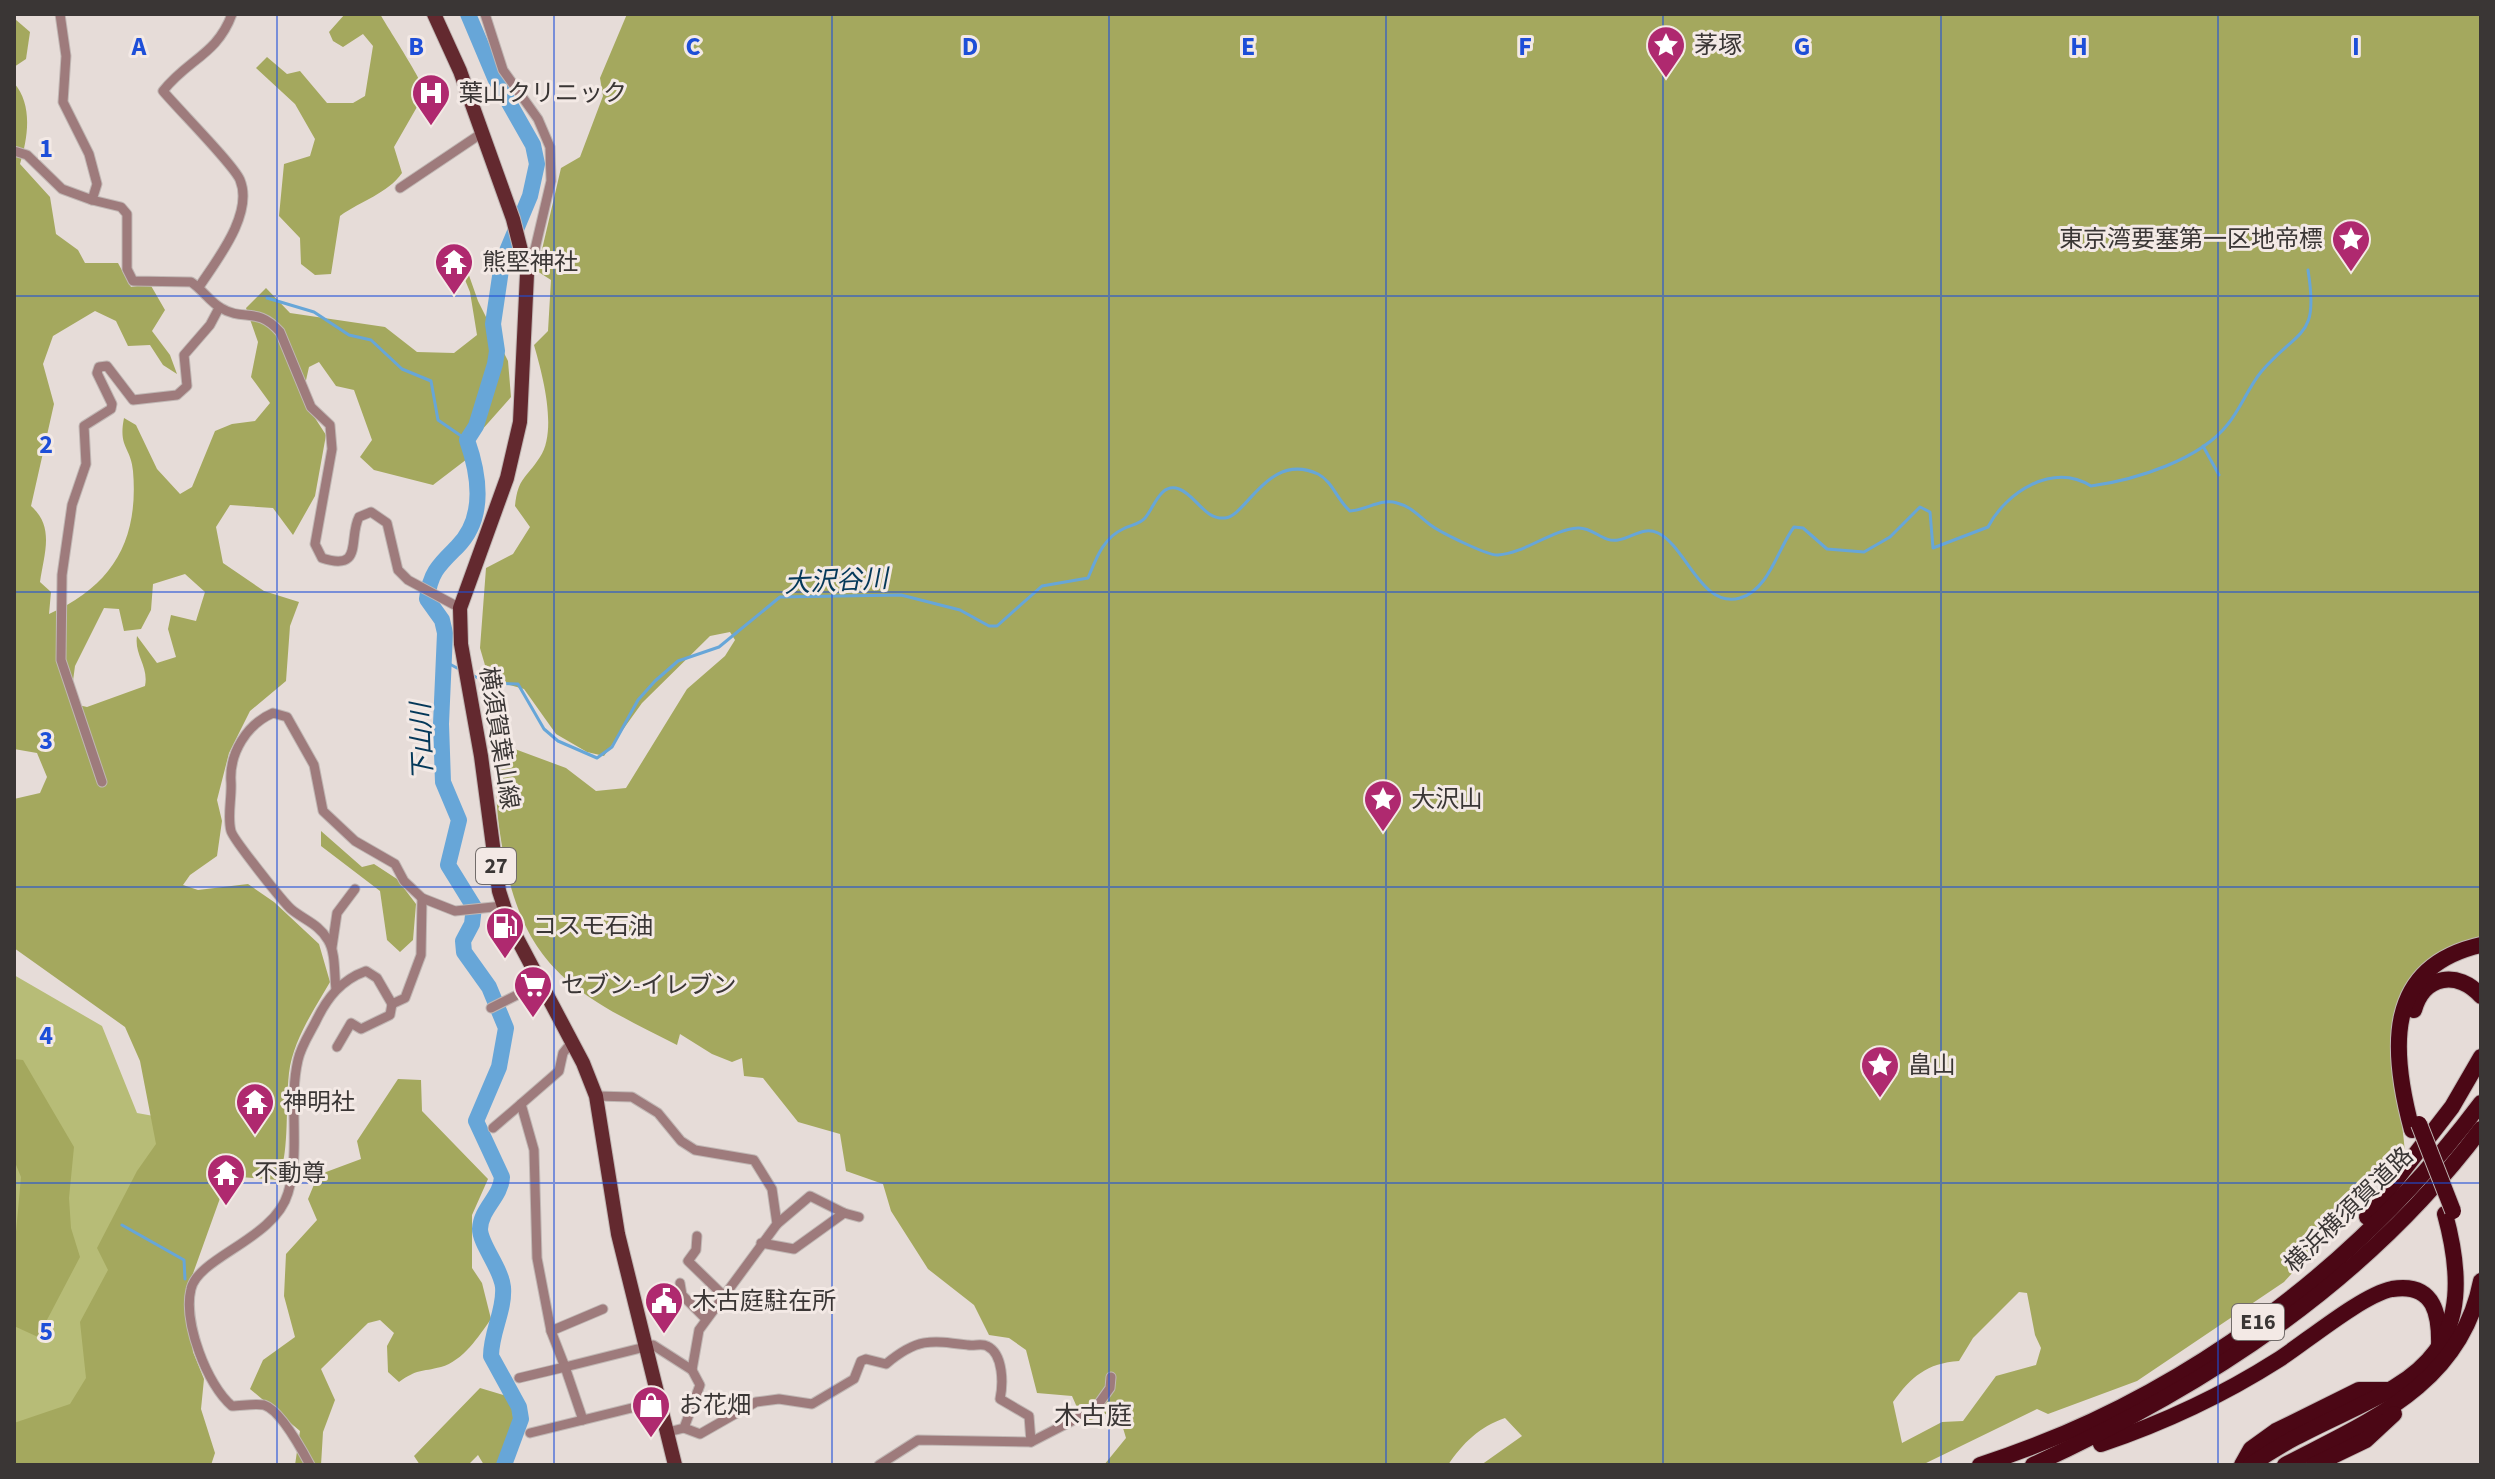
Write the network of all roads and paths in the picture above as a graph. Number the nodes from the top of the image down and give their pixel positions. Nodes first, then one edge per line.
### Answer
1 (60, 14) edge
2 (232, 14) edge
3 (434, 14) edge
4 (485, 14) edge
5 (482, 133) junction
6 (14, 151) edge
7 (400, 188) dead end
8 (92, 200) junction
9 (524, 256) junction
10 (199, 287) junction
11 (219, 308) junction
12 (460, 608) junction
13 (102, 782) dead end
14 (355, 889) dead end
15 (422, 898) junction
16 (503, 906) junction
17 (2481, 945) edge
18 (332, 947) junction
19 (541, 983) junction
20 (336, 989) junction
21 (2481, 996) edge
22 (392, 1004) junction
23 (496, 1006) dead end
24 (572, 1042) junction
25 (337, 1047) dead end
26 (2481, 1057) edge
27 (596, 1096) junction
28 (2481, 1103) edge
29 (521, 1104) junction
30 (2416, 1127) junction
31 (493, 1128) dead end
32 (2481, 1129) edge
33 (844, 1213) junction
34 (859, 1217) dead end
35 (777, 1224) junction
36 (697, 1236) dead end
37 (761, 1243) junction
38 (2481, 1281) edge
39 (680, 1283) dead end
40 (724, 1296) junction
41 (603, 1309) dead end
42 (706, 1319) junction
43 (551, 1331) junction
44 (2237, 1338) junction
45 (647, 1346) junction
46 (2444, 1352) junction
47 (565, 1367) junction
48 (692, 1370) junction
49 (1111, 1377) dead end
50 (519, 1378) dead end
51 (2394, 1398) junction
52 (660, 1401) junction
53 (583, 1420) junction
54 (684, 1428) junction
55 (668, 1432) junction
56 (530, 1433) dead end
57 (1031, 1442) junction
58 (2246, 1463) edge
59 (310, 1465) edge
60 (675, 1465) edge
61 (879, 1465) edge
62 (1980, 1465) edge
63 (2034, 1465) edge
64 (2268, 1465) edge
65 (2285, 1465) edge
66 (2297, 1465) edge
67 (2314, 1465) edge

1 - 8 street
2 - 10 street
3 - 5 main road, 横須賀葉山線 / 27
4 - 9 street
5 - 7 street
5 - 9 main road, 横須賀葉山線 / 27
6 - 8 street
8 - 10 street
9 - 12 main road, 横須賀葉山線 / 27
10 - 11 street
11 - 12 street
11 - 13 street
12 - 16 main road, 横須賀葉山線 / 27
14 - 18 street
15 - 16 street
15 - 18 street
15 - 22 street
16 - 19 main road, 横須賀葉山線 / 27
17 - 30 highway
18 - 20 street
19 - 23 street
19 - 24 main road, 横須賀葉山線 / 27
20 - 22 street
20 - 59 street
21 - 30 highway
22 - 25 street
24 - 27 main road, 横須賀葉山線 / 27
24 - 29 street
26 - 44 highway
27 - 35 street
27 - 45 main road, 横須賀葉山線 / 27
28 - 44 highway, 横浜横須賀道路 / E16
29 - 31 street
29 - 43 street
30 - 46 highway
32 - 63 highway, 横浜横須賀道路 / E16
33 - 34 street
33 - 35 street
33 - 37 street
35 - 37 street
36 - 40 street
37 - 40 street
38 - 46 highway
39 - 42 street
40 - 42 street
41 - 43 street
42 - 48 street
43 - 47 street
44 - 62 highway, 横浜横須賀道路 / E16
45 - 47 street
45 - 48 street
45 - 52 main road, 横須賀葉山線 / 27
46 - 51 highway
46 - 63 highway
47 - 50 street
47 - 53 street
48 - 54 street
49 - 57 street
51 - 58 highway
51 - 64 highway
51 - 65 highway
51 - 66 highway
51 - 67 highway
52 - 53 street
52 - 55 main road, 横須賀葉山線 / 27
53 - 56 street
54 - 55 street
54 - 57 street
55 - 60 main road, 横須賀葉山線 / 27
57 - 61 street

